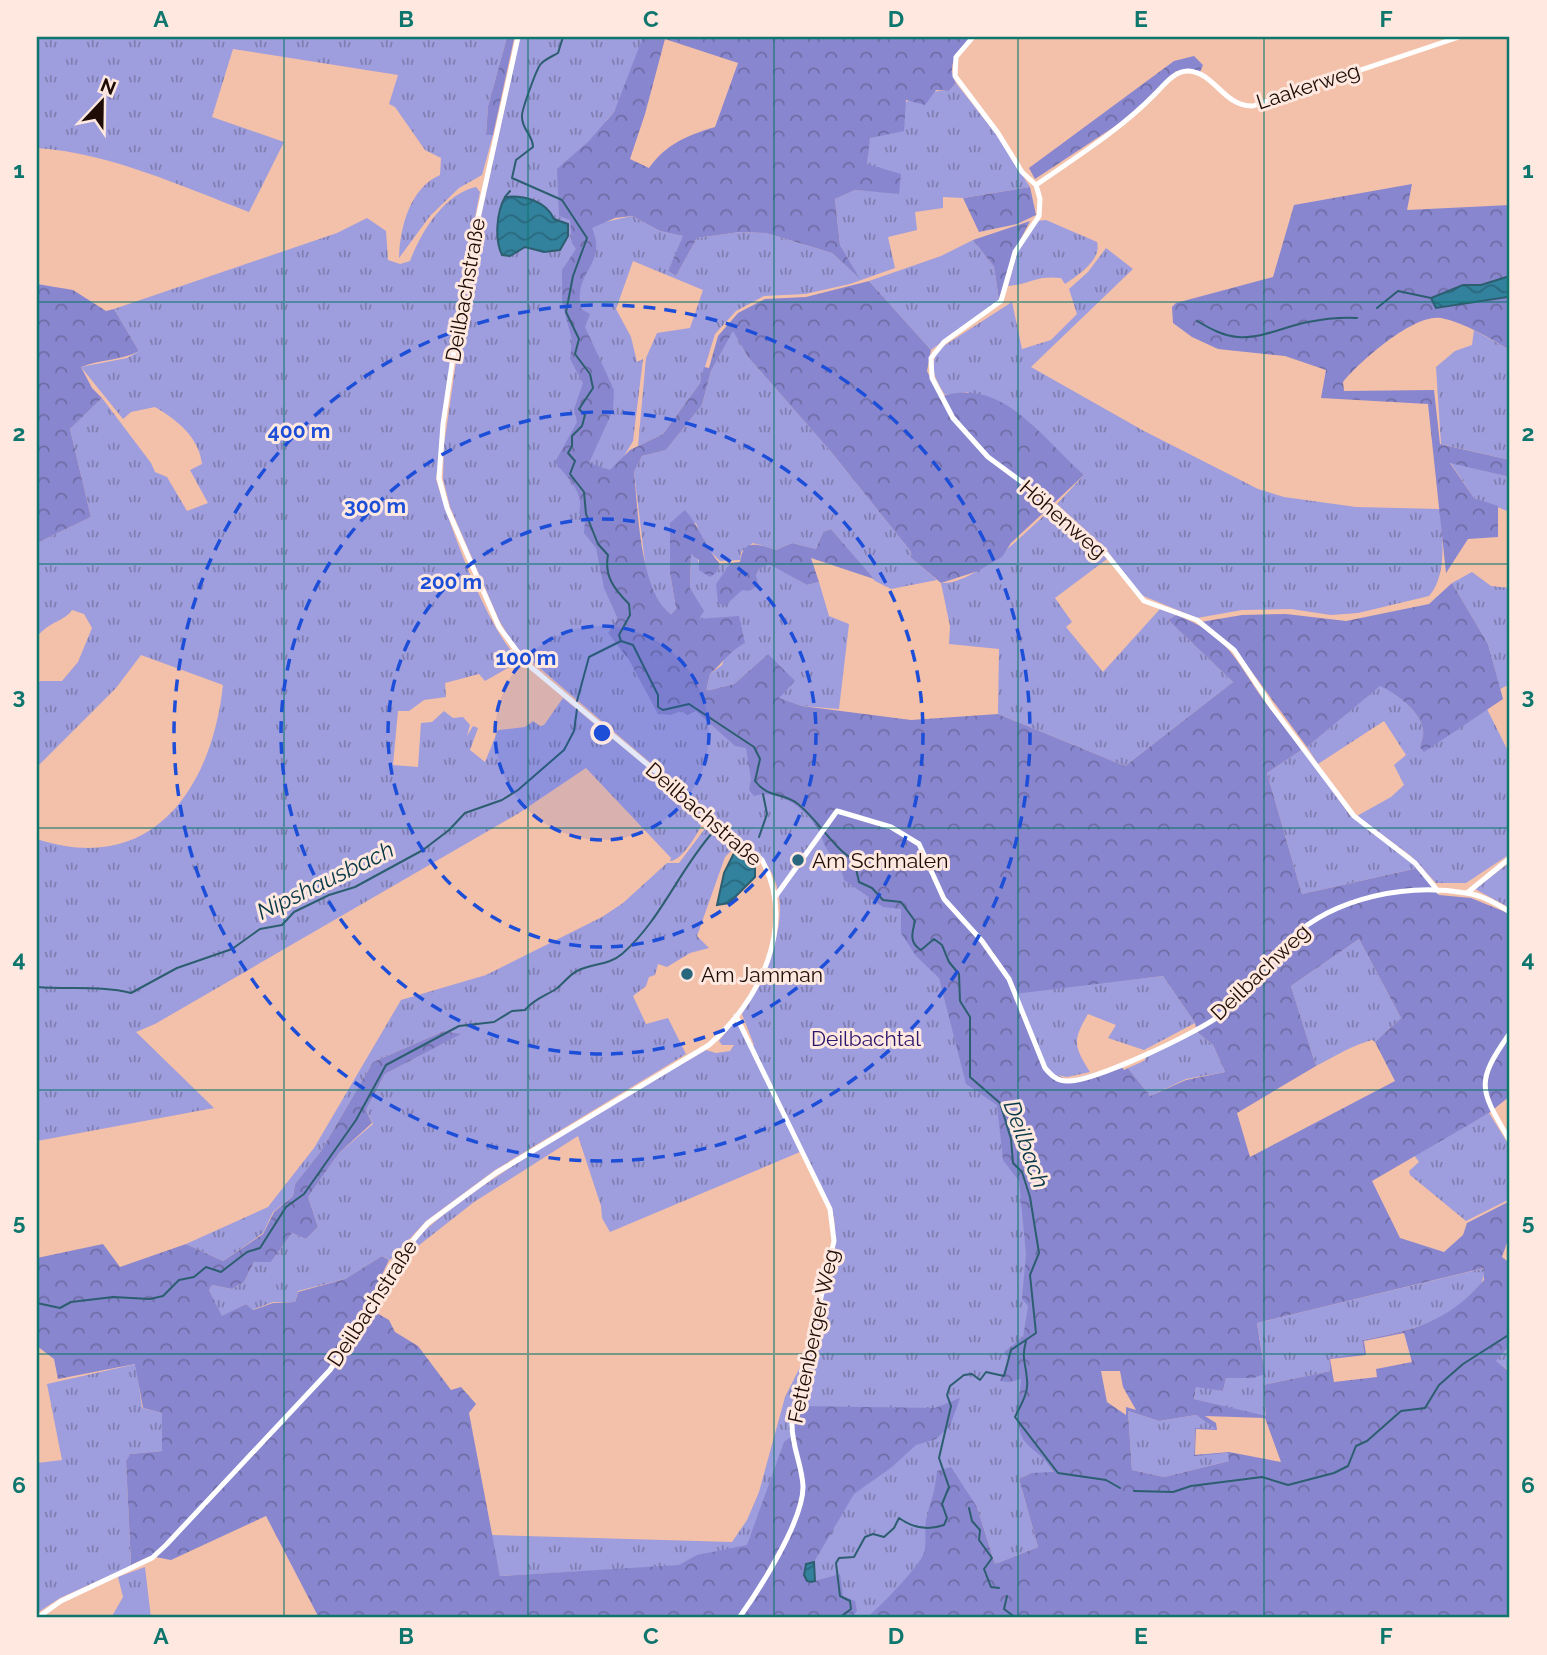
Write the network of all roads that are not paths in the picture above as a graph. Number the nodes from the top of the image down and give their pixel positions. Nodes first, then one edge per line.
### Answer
1 (518, 37) edge
2 (973, 37) edge
3 (1459, 37) edge
4 (1035, 185) junction
5 (1510, 858) edge
6 (1438, 891) junction
7 (1467, 893) junction
8 (775, 897) junction
9 (1510, 912) edge
10 (736, 1016) junction
11 (1510, 1032) edge
12 (1510, 1142) edge
13 (37, 1618) edge
14 (739, 1618) edge

1 - 8 street, Deilbachstraße
2 - 4 street
3 - 4 street, Laakerweg
4 - 6 street, Höhenweg
5 - 7 street
6 - 7 street
6 - 8 street, Deilbachweg
7 - 9 street
8 - 10 street, Deilbachstraße
10 - 13 street, Deilbachstraße
10 - 14 street, Fettenberger Weg
11 - 12 street

